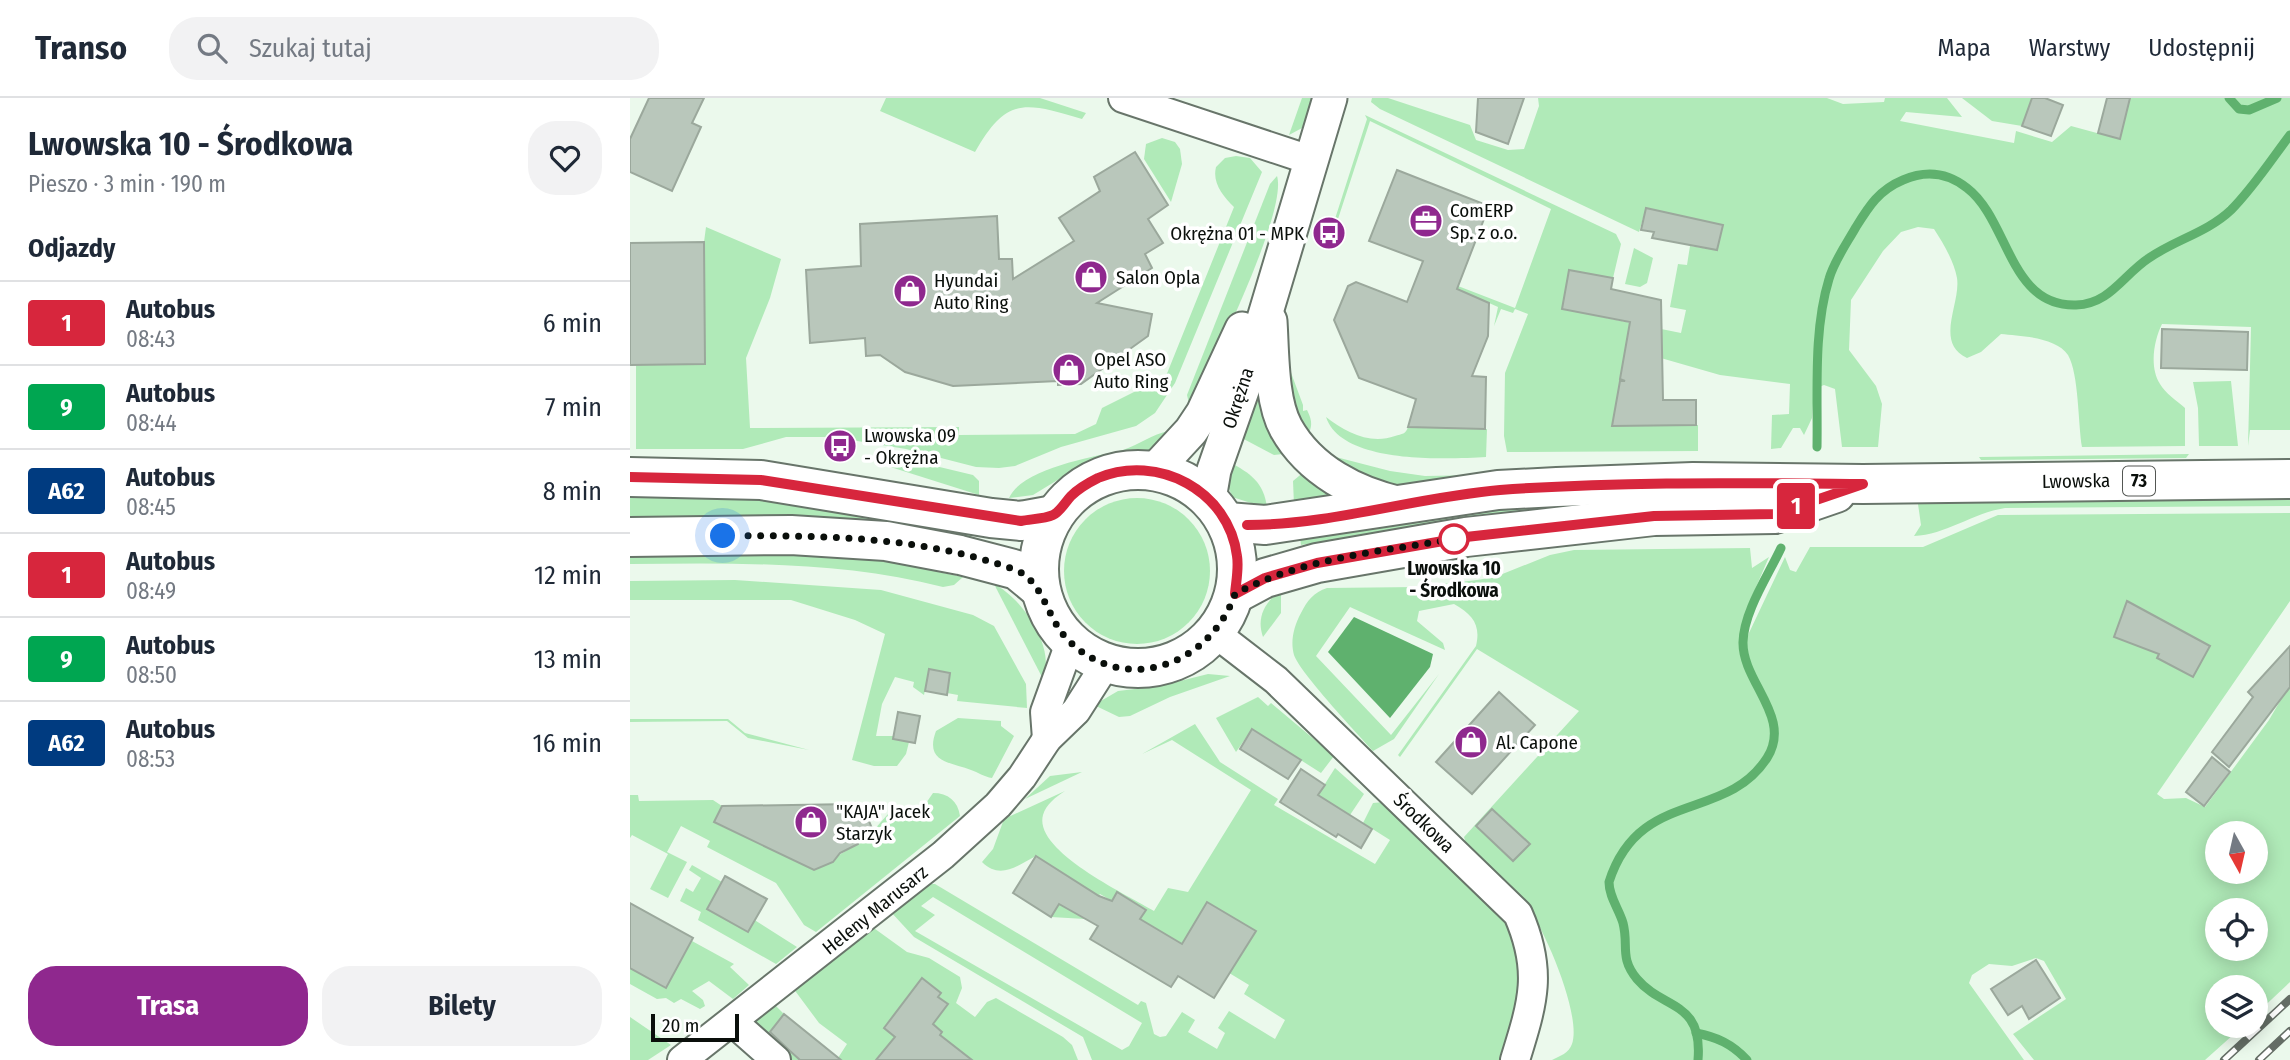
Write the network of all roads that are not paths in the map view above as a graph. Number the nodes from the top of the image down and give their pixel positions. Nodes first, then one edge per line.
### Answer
1 (1123, 98) edge
2 (1330, 98) edge
3 (1310, 160) junction
4 (1268, 298) junction
5 (1154, 471) junction
6 (630, 477) edge
7 (2290, 479) edge
8 (1863, 484) junction
9 (1401, 504) junction
10 (1218, 510) junction
11 (1054, 515) junction
12 (630, 537) edge
13 (1040, 589) junction
14 (1235, 594) junction
15 (1215, 634) junction
16 (1070, 643) junction
17 (1106, 664) junction
18 (1047, 739) junction
19 (733, 1022) junction
20 (682, 1060) edge
21 (776, 1060) edge
22 (1515, 1060) edge

1 - 3 street
2 - 3 street, Okrężna
3 - 4 street, Okrężna
4 - 5 street, Okrężna
4 - 9 street
4 - 10 street, Okrężna
5 - 10 main road, 73
5 - 11 main road, 73
6 - 11 main road
7 - 8 main road, Lwowska / 73
8 - 9 main road, Lwowska / 73
8 - 14 main road, Lwowska / 73
9 - 10 main road, Lwowska / 73
10 - 14 main road, 73
11 - 13 main road, 73
12 - 13 main road
13 - 16 main road, 73
14 - 15 main road, 73
15 - 17 main road, 73
15 - 22 street, Środkowa
16 - 17 main road, 73
16 - 18 street
17 - 18 street, Heleny Marusarz
18 - 19 street, Heleny Marusarz
19 - 20 street, Heleny Marusarz
19 - 21 street

